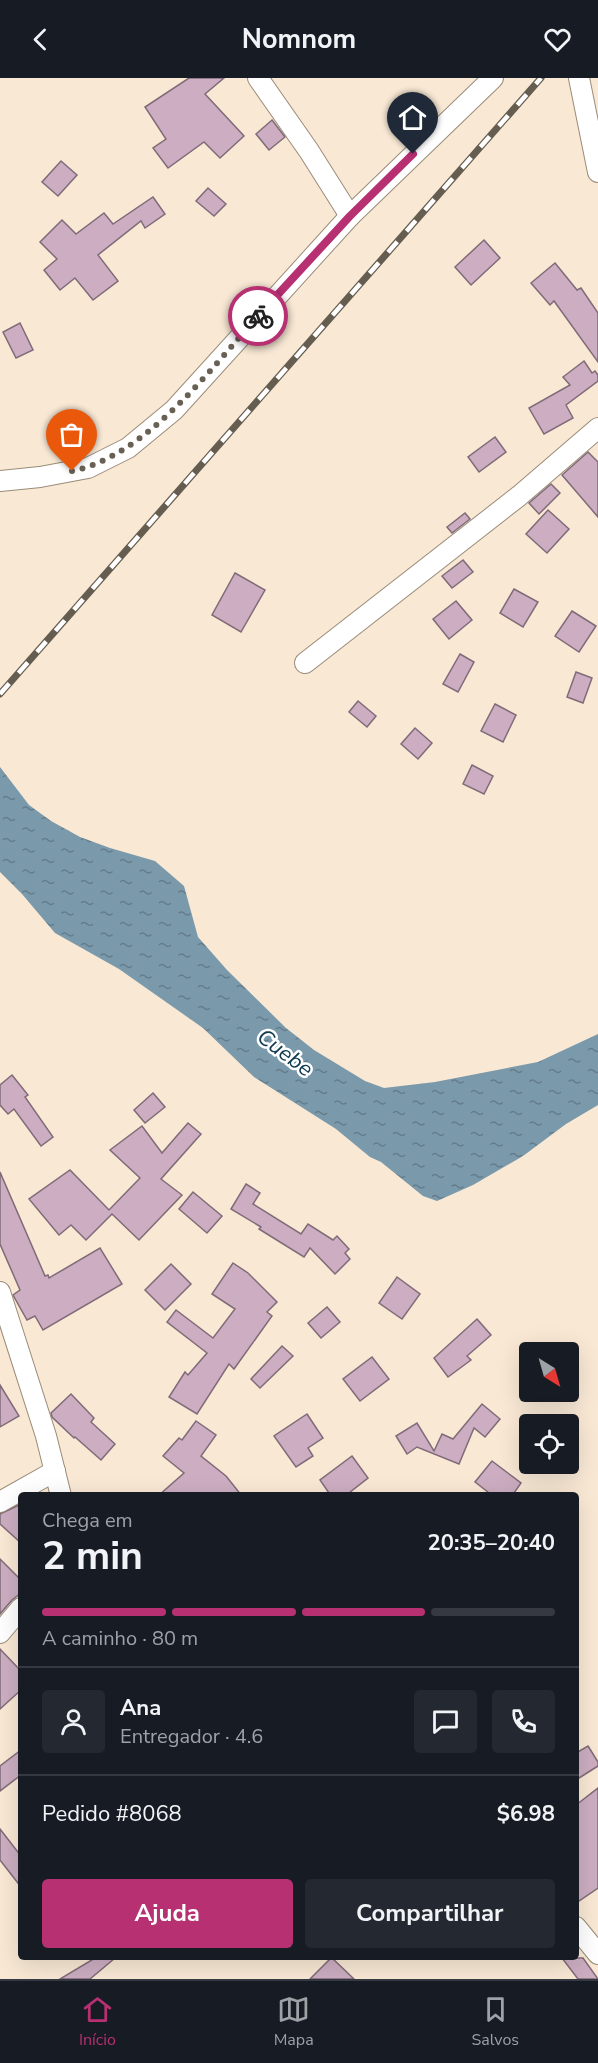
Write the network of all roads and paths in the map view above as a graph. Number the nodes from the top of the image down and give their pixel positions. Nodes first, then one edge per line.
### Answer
1 (258, 78) edge
2 (493, 78) edge
3 (579, 78) edge
4 (598, 172) edge
5 (350, 216) junction
6 (598, 428) edge
7 (0, 481) edge
8 (305, 663) dead end
9 (0, 1292) edge
10 (55, 1471) junction
11 (60, 1492) edge
12 (0, 1502) edge
13 (18, 1612) edge
14 (0, 1633) edge
15 (579, 1931) edge
16 (598, 1954) edge

1 - 5 street
2 - 5 street
3 - 4 street
5 - 7 street
6 - 8 street
9 - 10 street
10 - 11 street
10 - 12 street
13 - 14 street
15 - 16 street

